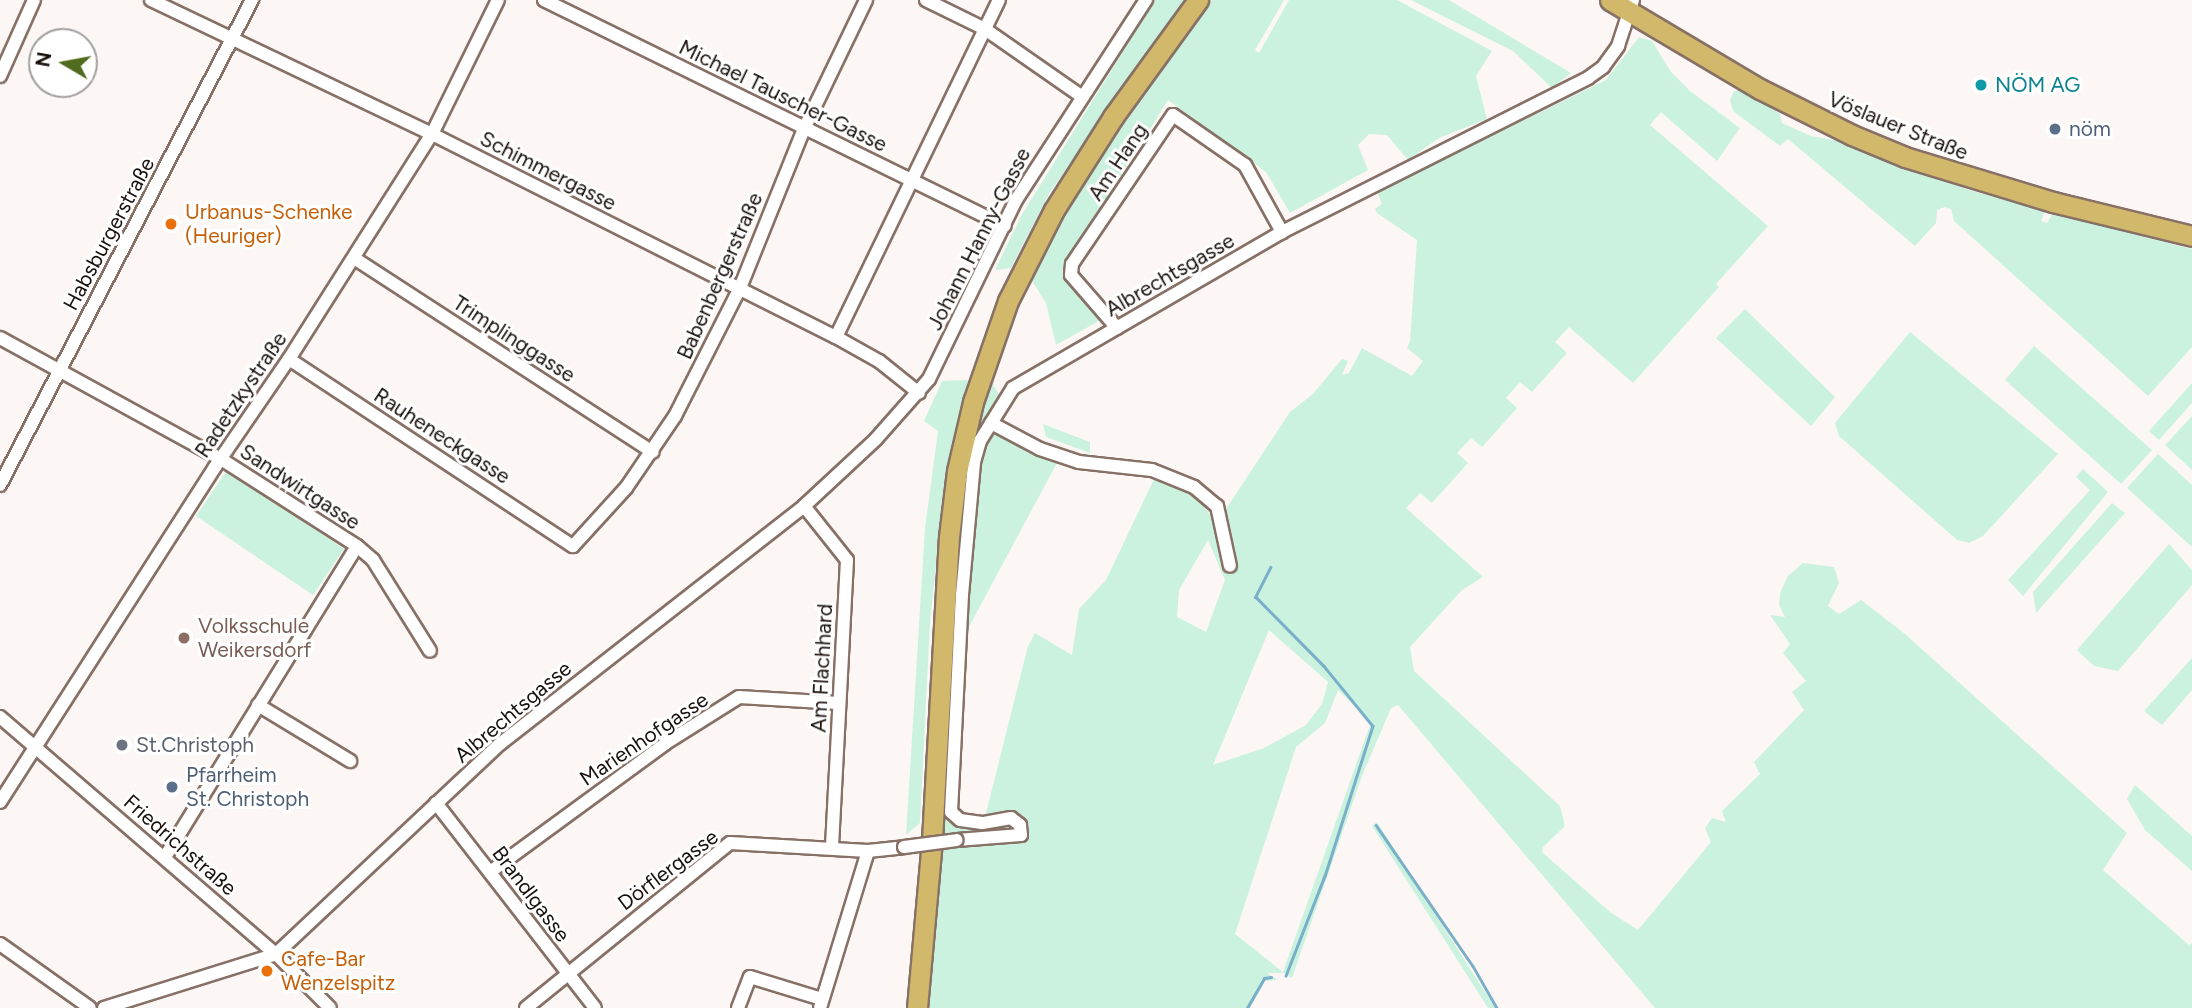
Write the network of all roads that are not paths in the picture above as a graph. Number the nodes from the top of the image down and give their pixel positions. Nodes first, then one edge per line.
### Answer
1 (34, 0) edge
2 (150, 0) edge
3 (252, 0) edge
4 (498, 0) edge
5 (544, 0) edge
6 (866, 0) edge
7 (926, 0) edge
8 (999, 0) edge
9 (1146, 0) edge
10 (1198, 0) edge
11 (1610, 0) edge
12 (1631, 6) edge
13 (985, 29) junction
14 (233, 39) junction
15 (0, 76) edge
16 (1081, 96) junction
17 (804, 129) junction
18 (432, 134) junction
19 (911, 179) junction
20 (1005, 226) junction
21 (1282, 232) junction
22 (2192, 236) edge
23 (354, 258) junction
24 (740, 288) junction
25 (1117, 328) junction
26 (836, 337) junction
27 (0, 338) edge
28 (289, 359) junction
29 (61, 372) junction
30 (919, 393) junction
31 (991, 423) junction
32 (653, 452) junction
33 (221, 459) junction
34 (0, 485) edge
35 (804, 506) junction
36 (573, 546) joint
37 (357, 547) junction
38 (1230, 566) dead end
39 (430, 651) dead end
40 (839, 704) junction
41 (258, 705) junction
42 (0, 717) edge
43 (35, 747) junction
44 (350, 761) dead end
45 (0, 802) edge
46 (436, 803) junction
47 (957, 840) joint
48 (832, 847) junction
49 (868, 851) junction
50 (165, 857) junction
51 (489, 872) junction
52 (0, 944) edge
53 (276, 954) junction
54 (567, 974) junction
55 (821, 1004) edge
56 (90, 1008) edge
57 (104, 1008) edge
58 (330, 1008) edge
59 (526, 1008) edge
60 (595, 1008) edge
61 (738, 1008) edge
62 (917, 1008) edge

1 - 15 street
2 - 14 street, Schimmergasse
3 - 14 street, Habsburgerstraße
4 - 18 street, Radetzkystraße
5 - 17 street, Michael Tauscher-Gasse
6 - 17 street, Babenbergerstraße
7 - 13 street
8 - 13 street
9 - 16 street, Johann Hanny-Gasse
10 - 62 main road
11 - 12 main road, Vöslauer Straße
12 - 21 street, Albrechtsgasse
12 - 22 main road, Vöslauer Straße
13 - 16 street
13 - 19 street
14 - 18 street, Schimmergasse
14 - 29 street, Habsburgerstraße
16 - 20 street, Johann Hanny-Gasse
17 - 19 street, Michael Tauscher-Gasse
17 - 24 street, Babenbergerstraße
18 - 23 street, Radetzkystraße
18 - 24 street, Schimmergasse
19 - 20 street, Michael Tauscher-Gasse
19 - 26 street
20 - 30 street, Johann Hanny-Gasse
21 - 25 street, Albrechtsgasse
21 - 25 street, Am Hang
23 - 28 street, Radetzkystraße
23 - 32 street, Trimplinggasse
24 - 26 street, Schimmergasse
24 - 32 street, Babenbergerstraße
25 - 31 street, Albrechtsgasse
26 - 30 street, Schimmergasse
27 - 29 street, Sandwirtgasse
28 - 33 street, Radetzkystraße
28 - 36 street, Rauheneckgasse
29 - 33 street, Sandwirtgasse
29 - 34 street, Habsburgerstraße
30 - 35 street, Albrechtsgasse
31 - 38 street
31 - 47 street, Albrechtsgasse
32 - 36 street, Babenbergerstraße
33 - 37 street, Sandwirtgasse
33 - 43 street, Radetzkystraße
35 - 40 street, Am Flachhard
35 - 46 street, Albrechtsgasse
37 - 39 street, Sandwirtgasse
37 - 41 street
40 - 48 street, Am Flachhard
40 - 51 street, Marienhofgasse
41 - 44 street
41 - 50 street
42 - 43 street, Friedrichstraße
43 - 45 street, Radetzkystraße
43 - 50 street, Friedrichstraße
46 - 51 street, Brandlgasse
46 - 53 street, Albrechtsgasse
47 - 49 street, Dörflergasse, bridge
48 - 49 street, Dörflergasse
48 - 54 street, Dörflergasse
49 - 55 street
50 - 53 street, Friedrichstraße
51 - 54 street, Brandlgasse
52 - 56 street
53 - 57 street, Albrechtsgasse
53 - 58 street, Friedrichstraße
54 - 59 street, Dörflergasse
54 - 60 street, Brandlgasse
55 - 61 street

